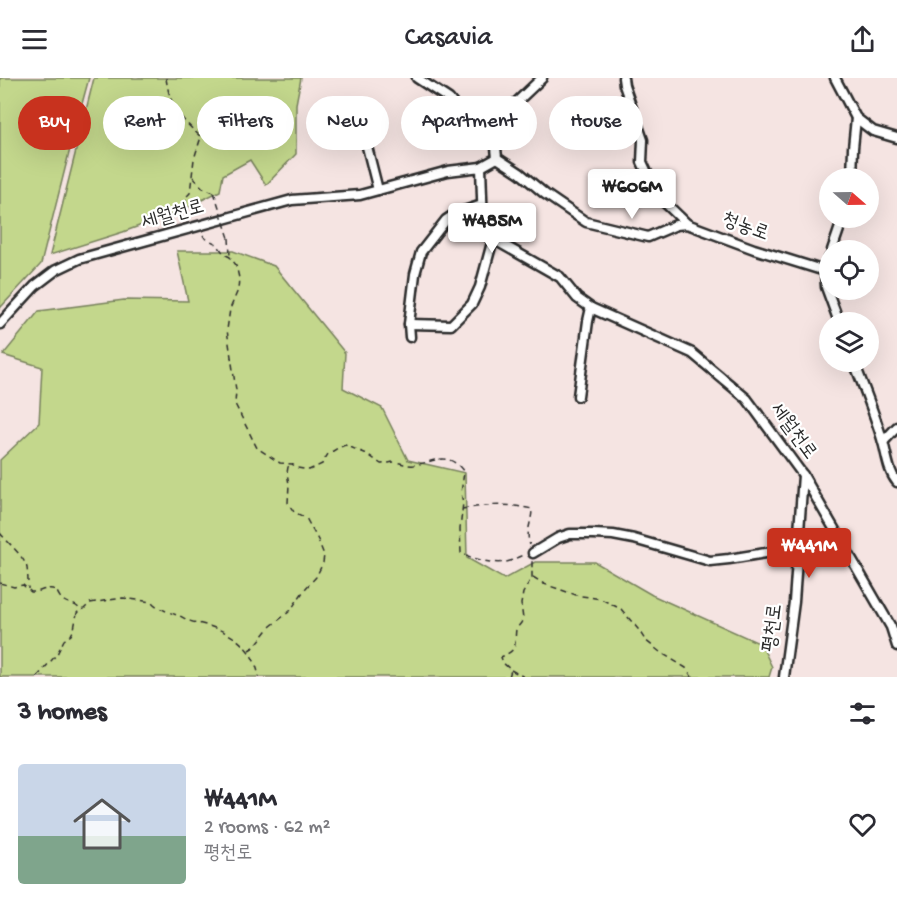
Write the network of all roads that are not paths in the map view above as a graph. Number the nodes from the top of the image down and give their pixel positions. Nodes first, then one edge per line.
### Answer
1 (417, 78) edge
2 (542, 78) edge
3 (623, 78) edge
4 (835, 78) edge
5 (444, 96) edge
6 (524, 96) edge
7 (856, 118) junction
8 (897, 138) edge
9 (368, 150) edge
10 (496, 150) edge
11 (497, 158) junction
12 (481, 167) junction
13 (852, 168) edge
14 (378, 190) junction
15 (482, 206) junction
16 (687, 224) junction
17 (493, 239) junction
18 (819, 269) edge
19 (591, 308) junction
20 (0, 324) edge
21 (409, 324) junction
22 (410, 337) dead end
23 (858, 372) edge
24 (578, 396) dead end
25 (897, 427) edge
26 (883, 442) junction
27 (803, 475) junction
28 (897, 482) edge
29 (797, 552) junction
30 (533, 553) road end
31 (897, 645) edge
32 (784, 677) edge

1 - 5 street
2 - 6 street
3 - 16 street
4 - 7 street
7 - 8 street
7 - 13 street
9 - 14 street
10 - 11 street
11 - 12 street, 세월천로
11 - 16 street
12 - 14 street, 세월천로
12 - 15 street
14 - 20 street, 세월천로
15 - 17 street
15 - 21 street
16 - 18 street, 청농로
17 - 19 street, 세월천로
17 - 21 street
19 - 24 street
19 - 27 street, 세월천로
21 - 22 street
23 - 26 street
25 - 26 street
26 - 28 street
27 - 29 street, 평천로
27 - 31 street, 세월천로
29 - 30 street
29 - 32 street, 평천로

